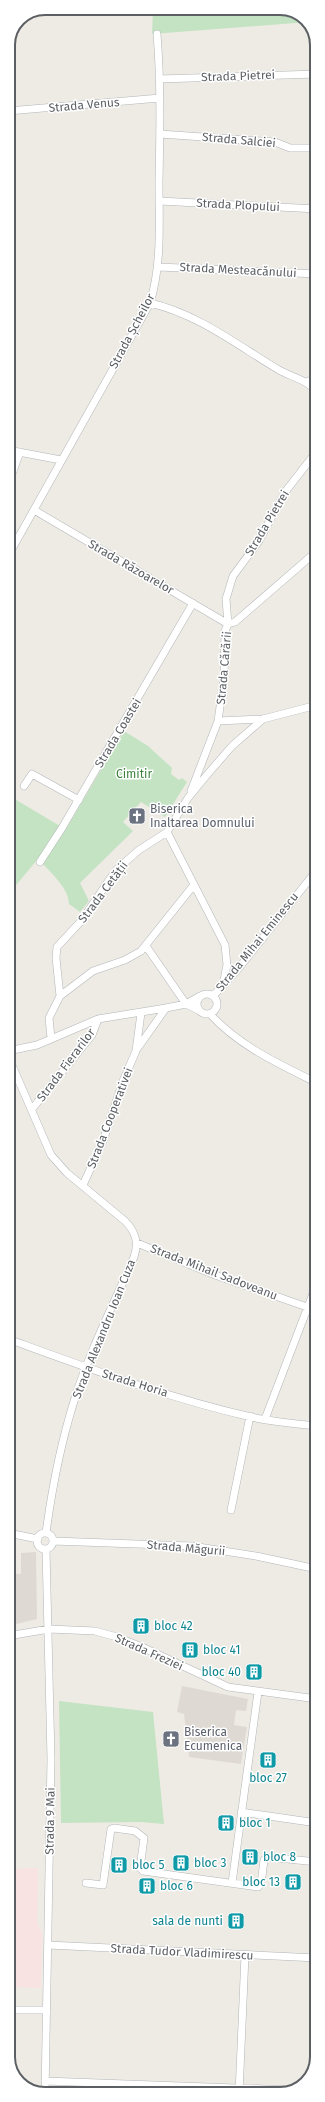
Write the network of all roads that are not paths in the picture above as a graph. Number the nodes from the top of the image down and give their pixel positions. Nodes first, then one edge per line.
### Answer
1 (157, 34) dead end
2 (310, 74) edge
3 (160, 79) junction
4 (160, 98) junction
5 (15, 111) edge
6 (160, 134) junction
7 (310, 148) edge
8 (159, 201) junction
9 (310, 209) edge
10 (158, 266) junction
11 (310, 274) edge
12 (150, 303) junction
13 (310, 381) edge
14 (306, 382) junction
15 (310, 385) edge
16 (15, 451) edge
17 (20, 452) junction
18 (310, 459) edge
19 (61, 460) junction
20 (15, 466) edge
21 (34, 510) junction
22 (15, 544) edge
23 (310, 557) edge
24 (193, 603) junction
25 (228, 624) junction
26 (310, 707) edge
27 (263, 719) junction
28 (218, 721) junction
29 (24, 786) dead end
30 (188, 798) junction
31 (79, 800) junction
32 (166, 832) junction
33 (40, 862) dead end
34 (310, 879) edge
35 (193, 886) junction
36 (146, 946) junction
37 (223, 985) junction
38 (60, 996) junction
39 (200, 996) junction
40 (213, 996) junction
41 (186, 1004) junction
42 (166, 1008) junction
43 (198, 1010) junction
44 (140, 1013) junction
45 (210, 1014) junction
46 (98, 1019) junction
47 (51, 1038) junction
48 (15, 1051) edge
49 (136, 1051) junction
50 (15, 1071) edge
51 (310, 1079) edge
52 (32, 1109) junction
53 (82, 1185) junction
54 (137, 1243) junction
55 (310, 1300) edge
56 (307, 1308) junction
57 (15, 1342) edge
58 (86, 1367) junction
59 (250, 1416) junction
60 (265, 1419) junction
61 (310, 1425) edge
62 (231, 1510) dead end
63 (46, 1533) junction
64 (15, 1534) edge
65 (38, 1539) junction
66 (53, 1541) junction
67 (46, 1548) junction
68 (310, 1568) edge
69 (49, 1629) junction
70 (15, 1635) edge
71 (258, 1692) junction
72 (310, 1699) edge
73 (241, 1812) junction
74 (310, 1822) edge
75 (310, 1861) edge
76 (86, 1883) dead end
77 (232, 1883) junction
78 (48, 1945) junction
79 (245, 1955) junction
80 (310, 1958) edge
81 (15, 2010) edge
82 (46, 2010) junction
83 (45, 2081) junction
84 (45, 2087) edge
85 (174, 2087) edge
86 (239, 2087) edge

1 - 3 street, Strada Șcheilor
2 - 3 street, Strada Pietrei
3 - 4 street, Strada Șcheilor
4 - 5 street, Strada Venus
4 - 6 street, Strada Șcheilor
6 - 7 street, Strada Salciei
6 - 8 street, Strada Șcheilor
8 - 9 street, Strada Plopului
8 - 10 street, Strada Șcheilor
10 - 11 street, Strada Mesteacănului
10 - 12 street, Strada Șcheilor
12 - 14 street
12 - 19 street, Strada Șcheilor
13 - 14 street
14 - 15 street
16 - 17 street
17 - 19 street
17 - 20 street
18 - 25 street, Strada Pietrei
19 - 21 street, Strada Șcheilor
21 - 22 street, Strada Șcheilor
21 - 24 street, Strada Răzoarelor
23 - 25 street, Strada Cărării
24 - 25 street, Strada Răzoarelor
24 - 31 street, Strada Coastei
25 - 28 street, Strada Cărării
26 - 27 street, Strada Cetății
27 - 28 street, Strada Cetății
27 - 30 street, Strada Cetății
28 - 30 street, Strada Cărării
29 - 31 street
30 - 32 street, Strada Cetății
31 - 33 street, Strada Coastei
32 - 35 street
32 - 38 street, Strada Cetății
34 - 37 street, Strada Mihai Eminescu
35 - 36 street
35 - 37 street
36 - 38 street
36 - 41 street
37 - 40 street, Strada Mihai Eminescu
38 - 47 street
39 - 40 street
39 - 41 street
39 - 43 street
40 - 45 street
41 - 42 street
41 - 43 street
42 - 44 street
42 - 49 street, Strada Cooperativei
43 - 45 street
44 - 46 street
44 - 49 street, Strada Cooperativei
45 - 51 street
46 - 47 street
46 - 52 street, Strada Fierarilor
47 - 48 street
49 - 53 street, Strada Cooperativei
50 - 52 street, Strada Mihail Sadoveanu
52 - 53 street, Strada Mihail Sadoveanu
53 - 54 street, Strada Mihail Sadoveanu
54 - 56 street, Strada Mihail Sadoveanu
54 - 58 street, Strada Alexandru Ioan Cuza
55 - 56 street
56 - 60 street
57 - 58 street, Strada Horia
58 - 59 street, Strada Horia
58 - 63 street, Strada Alexandru Ioan Cuza
59 - 60 street, Strada Horia
59 - 62 street
60 - 61 street, Strada Horia
63 - 65 street
63 - 66 street
64 - 65 street
65 - 67 street
66 - 67 street
66 - 68 street, Strada Măgurii
67 - 69 street, Strada 9 Mai
69 - 70 street, Strada Freziei
69 - 71 street, Strada Freziei
69 - 78 street, Strada 9 Mai
71 - 72 street, Strada Freziei
71 - 73 street
73 - 74 street
73 - 77 street
75 - 77 street
76 - 77 street
78 - 79 street, Strada Tudor Vladimirescu
78 - 82 street, Strada 9 Mai
79 - 80 street, Strada Tudor Vladimirescu
79 - 86 street
81 - 82 street
82 - 83 street, Strada 9 Mai
83 - 84 street, Strada 9 Mai
83 - 85 street

